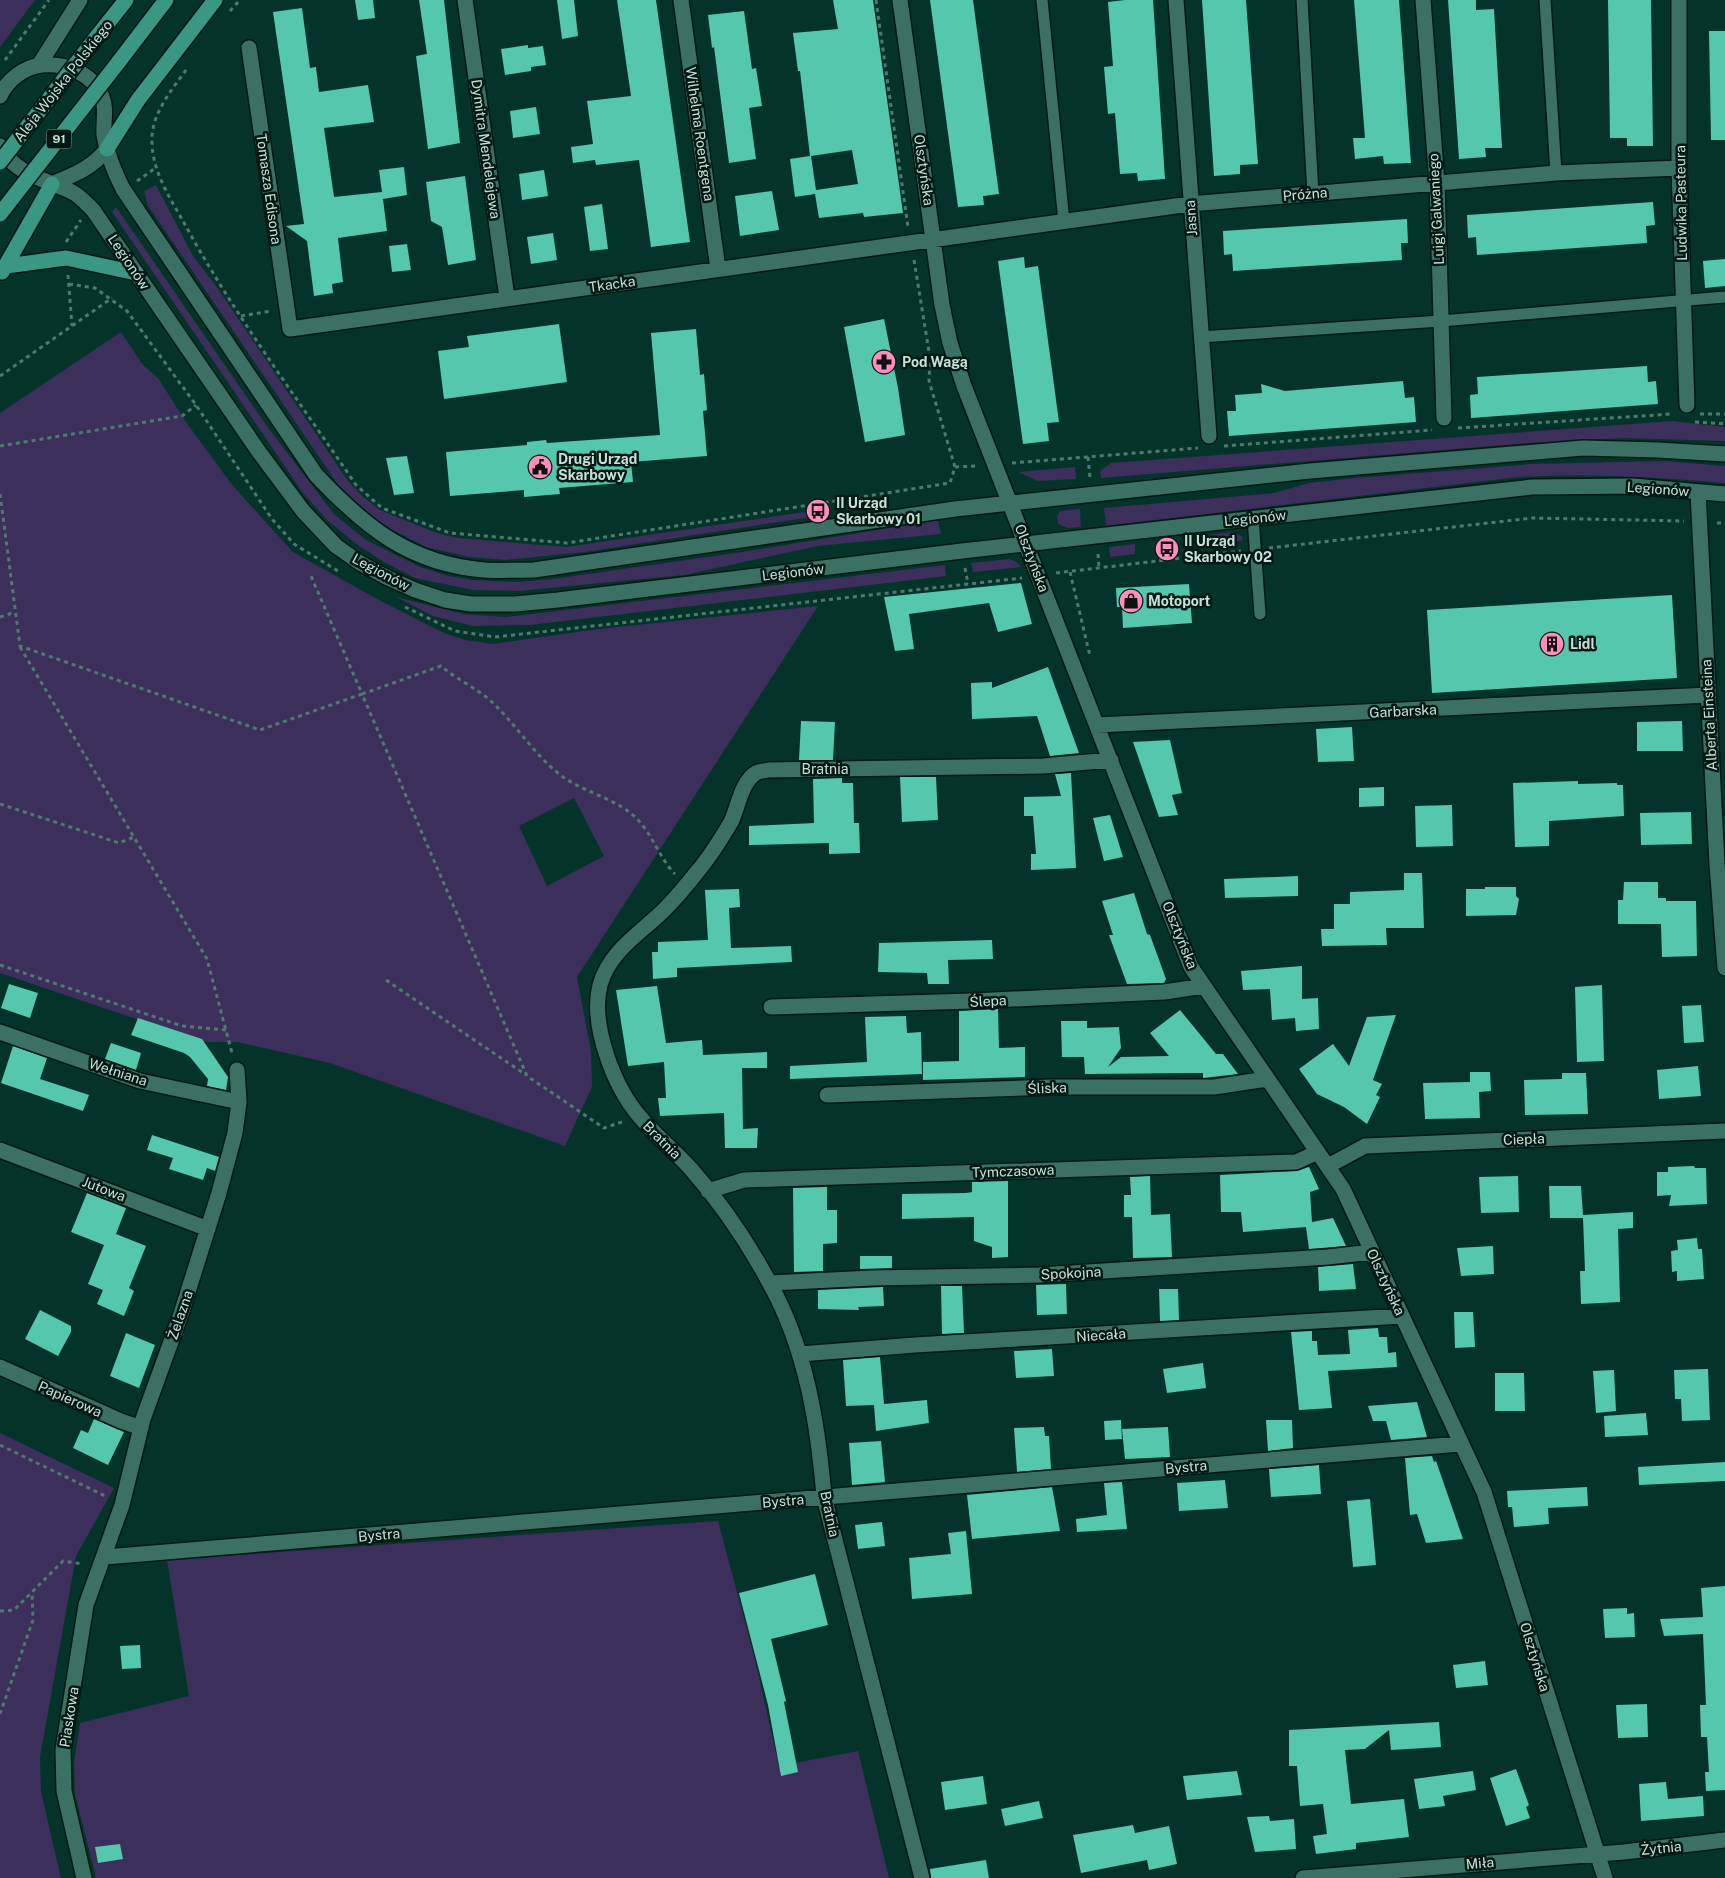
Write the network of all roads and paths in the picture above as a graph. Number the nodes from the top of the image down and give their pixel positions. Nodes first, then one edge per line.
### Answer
1 (49, 0) edge
2 (80, 0) edge
3 (126, 0) edge
4 (166, 0) edge
5 (215, 0) edge
6 (465, 0) edge
7 (681, 0) edge
8 (900, 0) edge
9 (1042, 0) edge
10 (1176, 0) edge
11 (1302, 0) edge
12 (1423, 0) edge
13 (1545, 0) edge
14 (1679, 0) edge
15 (249, 48) dead end
16 (0, 66) edge
17 (39, 66) junction
18 (0, 96) edge
19 (161, 107) dead end
20 (0, 146) edge
21 (107, 148) junction
22 (0, 162) edge
23 (157, 167) junction
24 (1679, 168) junction
25 (1556, 173) junction
26 (148, 175) dead end
27 (1436, 183) junction
28 (52, 184) junction
29 (1313, 194) junction
30 (1190, 204) junction
31 (94, 210) junction
32 (0, 214) edge
33 (1064, 222) junction
34 (933, 240) junction
35 (66, 258) junction
36 (718, 269) junction
37 (3, 270) edge
38 (136, 272) junction
39 (69, 284) junction
40 (1725, 297) edge
41 (112, 298) junction
42 (507, 298) junction
43 (1683, 300) junction
44 (287, 309) junction
45 (241, 316) junction
46 (1441, 321) junction
47 (72, 326) junction
48 (290, 329) joint
49 (1200, 337) junction
50 (0, 376) edge
51 (196, 405) junction
52 (1687, 411) junction
53 (1725, 414) edge
54 (1690, 421) dead end
55 (1725, 424) edge
56 (1444, 425) junction
57 (1209, 443) junction
58 (0, 446) edge
59 (1725, 454) edge
60 (1088, 457) junction
61 (1012, 462) dead end
62 (971, 466) dead end
63 (1090, 479) dead end
64 (950, 483) junction
65 (951, 489) dead end
66 (1698, 492) junction
67 (0, 494) edge
68 (1725, 494) edge
69 (1011, 502) junction
70 (1253, 518) junction
71 (272, 519) dead end
72 (1687, 521) dead end
73 (1026, 544) junction
74 (1097, 549) dead end
75 (1256, 549) junction
76 (964, 564) dead end
77 (1099, 568) junction
78 (311, 576) dead end
79 (1026, 578) dead end
80 (968, 584) junction
81 (16, 612) junction
82 (1260, 614) dead end
83 (421, 615) dead end
84 (0, 617) edge
85 (20, 646) junction
86 (1091, 658) dead end
87 (362, 694) junction
88 (1708, 695) junction
89 (1098, 725) junction
90 (1111, 760) junction
91 (0, 804) edge
92 (134, 837) junction
93 (685, 886) junction
94 (0, 966) edge
95 (1725, 968) edge
96 (386, 980) dead end
97 (1204, 986) junction
98 (771, 1008) dead end
99 (226, 1030) junction
100 (0, 1032) edge
101 (236, 1070) joint
102 (526, 1076) junction
103 (1267, 1079) junction
104 (826, 1095) dead end
105 (239, 1102) junction
106 (639, 1116) junction
107 (1725, 1131) edge
108 (0, 1150) edge
109 (1318, 1152) junction
110 (1328, 1166) junction
111 (708, 1191) junction
112 (208, 1229) junction
113 (1372, 1252) junction
114 (770, 1283) junction
115 (1402, 1316) junction
116 (800, 1354) junction
117 (0, 1367) edge
118 (141, 1428) junction
119 (1460, 1444) junction
120 (0, 1445) edge
121 (824, 1497) junction
122 (122, 1505) junction
123 (103, 1562) junction
124 (32, 1592) junction
125 (0, 1611) edge
126 (0, 1714) edge
127 (1725, 1840) edge
128 (1596, 1853) junction
129 (84, 1878) edge
130 (922, 1878) edge
131 (1303, 1878) edge
132 (1605, 1878) edge

1 - 16 path
2 - 17 street
3 - 22 main road, Aleja Wojska Polskiego / 91, bridge
4 - 32 main road, 91, bridge
5 - 21 main road
6 - 42 street, Dymitra Mendelejewa
7 - 36 street, Wilhelma Roentgena
8 - 34 street, Olsztyńska
9 - 33 lane
10 - 30 street, Jasna
11 - 29 lane
12 - 27 street, Luigi Galwaniego
13 - 25 lane
14 - 24 street, Ludwika Pasteura
15 - 44 street, Tomasza Edisona
17 - 18 street
17 - 21 street
19 - 23 path
20 - 28 street, Legionów
21 - 28 street
21 - 69 street
23 - 26 path
23 - 45 path
24 - 25 street, Próżna
24 - 43 street, Ludwika Pasteura
25 - 27 street, Próżna
27 - 29 street, Próżna
27 - 46 street, Luigi Galwaniego
28 - 31 street, Legionów
28 - 37 main road
29 - 30 street, Próżna
30 - 33 street, Próżna
30 - 49 street, Jasna
31 - 35 path
31 - 38 street, Legionów
33 - 34 street, Próżna
34 - 36 street, Tkacka
34 - 69 street, Olsztyńska
35 - 37 main road
35 - 38 main road
35 - 39 path
36 - 42 street, Tkacka
38 - 73 street, Legionów
39 - 41 path
39 - 47 path
40 - 43 lane
41 - 47 path
41 - 51 path
42 - 48 street, Tkacka
43 - 46 lane
43 - 52 street, Ludwika Pasteura
44 - 45 path
44 - 48 street, Tomasza Edisona
45 - 64 path
46 - 49 lane
46 - 56 street, Luigi Galwaniego
47 - 50 path
49 - 57 street, Jasna
51 - 58 path
51 - 71 path
52 - 53 path
52 - 56 path
54 - 55 path
56 - 57 path
57 - 60 path
59 - 69 street
60 - 61 path
60 - 63 path
62 - 64 path
64 - 65 path
66 - 68 street, Legionów
66 - 70 street, Legionów
66 - 88 street, Alberta Einsteina
67 - 81 path
69 - 73 street, Olsztyńska
70 - 73 street, Legionów
70 - 75 lane
72 - 75 path
73 - 89 street, Olsztyńska
74 - 77 path
75 - 77 path
75 - 82 lane
76 - 80 path
77 - 86 path
78 - 87 path
79 - 80 path
80 - 83 path
81 - 84 path
81 - 85 path
85 - 87 path
85 - 92 path
87 - 93 path
87 - 102 path
88 - 89 street, Garbarska
88 - 95 street, Alberta Einsteina
89 - 90 street, Olsztyńska
90 - 93 street, Bratnia
90 - 97 street, Olsztyńska
91 - 92 path
92 - 99 path
93 - 106 street, Bratnia
94 - 99 path
96 - 102 path
97 - 98 street, Ślepa
97 - 103 street, Olsztyńska
99 - 101 path
100 - 105 street, Wełniana
101 - 105 street, Żelazna
102 - 106 path
103 - 104 street, Śliska
103 - 109 street, Olsztyńska
105 - 112 street, Żelazna
106 - 111 street, Bratnia
107 - 110 street, Ciepła
108 - 112 street, Jutowa
109 - 110 street, Olsztyńska
109 - 111 street, Tymczasowa
110 - 113 street, Olsztyńska
111 - 114 street, Bratnia
112 - 118 street, Żelazna
113 - 114 street, Spokojna
113 - 115 street, Olsztyńska
114 - 116 street, Bratnia
115 - 116 street, Niecała
115 - 119 street, Olsztyńska
116 - 121 street, Bratnia
117 - 118 street, Papierowa
118 - 122 street, Żelazna
119 - 121 street, Bystra
119 - 128 street, Olsztyńska
120 - 122 path
121 - 123 street, Bystra
121 - 130 street, Bratnia
122 - 123 street, Żelazna
123 - 124 path
123 - 129 street, Piaskowa
124 - 125 path
124 - 126 path
127 - 128 street, Żytnia
128 - 131 street, Miła
128 - 132 street, Olsztyńska

